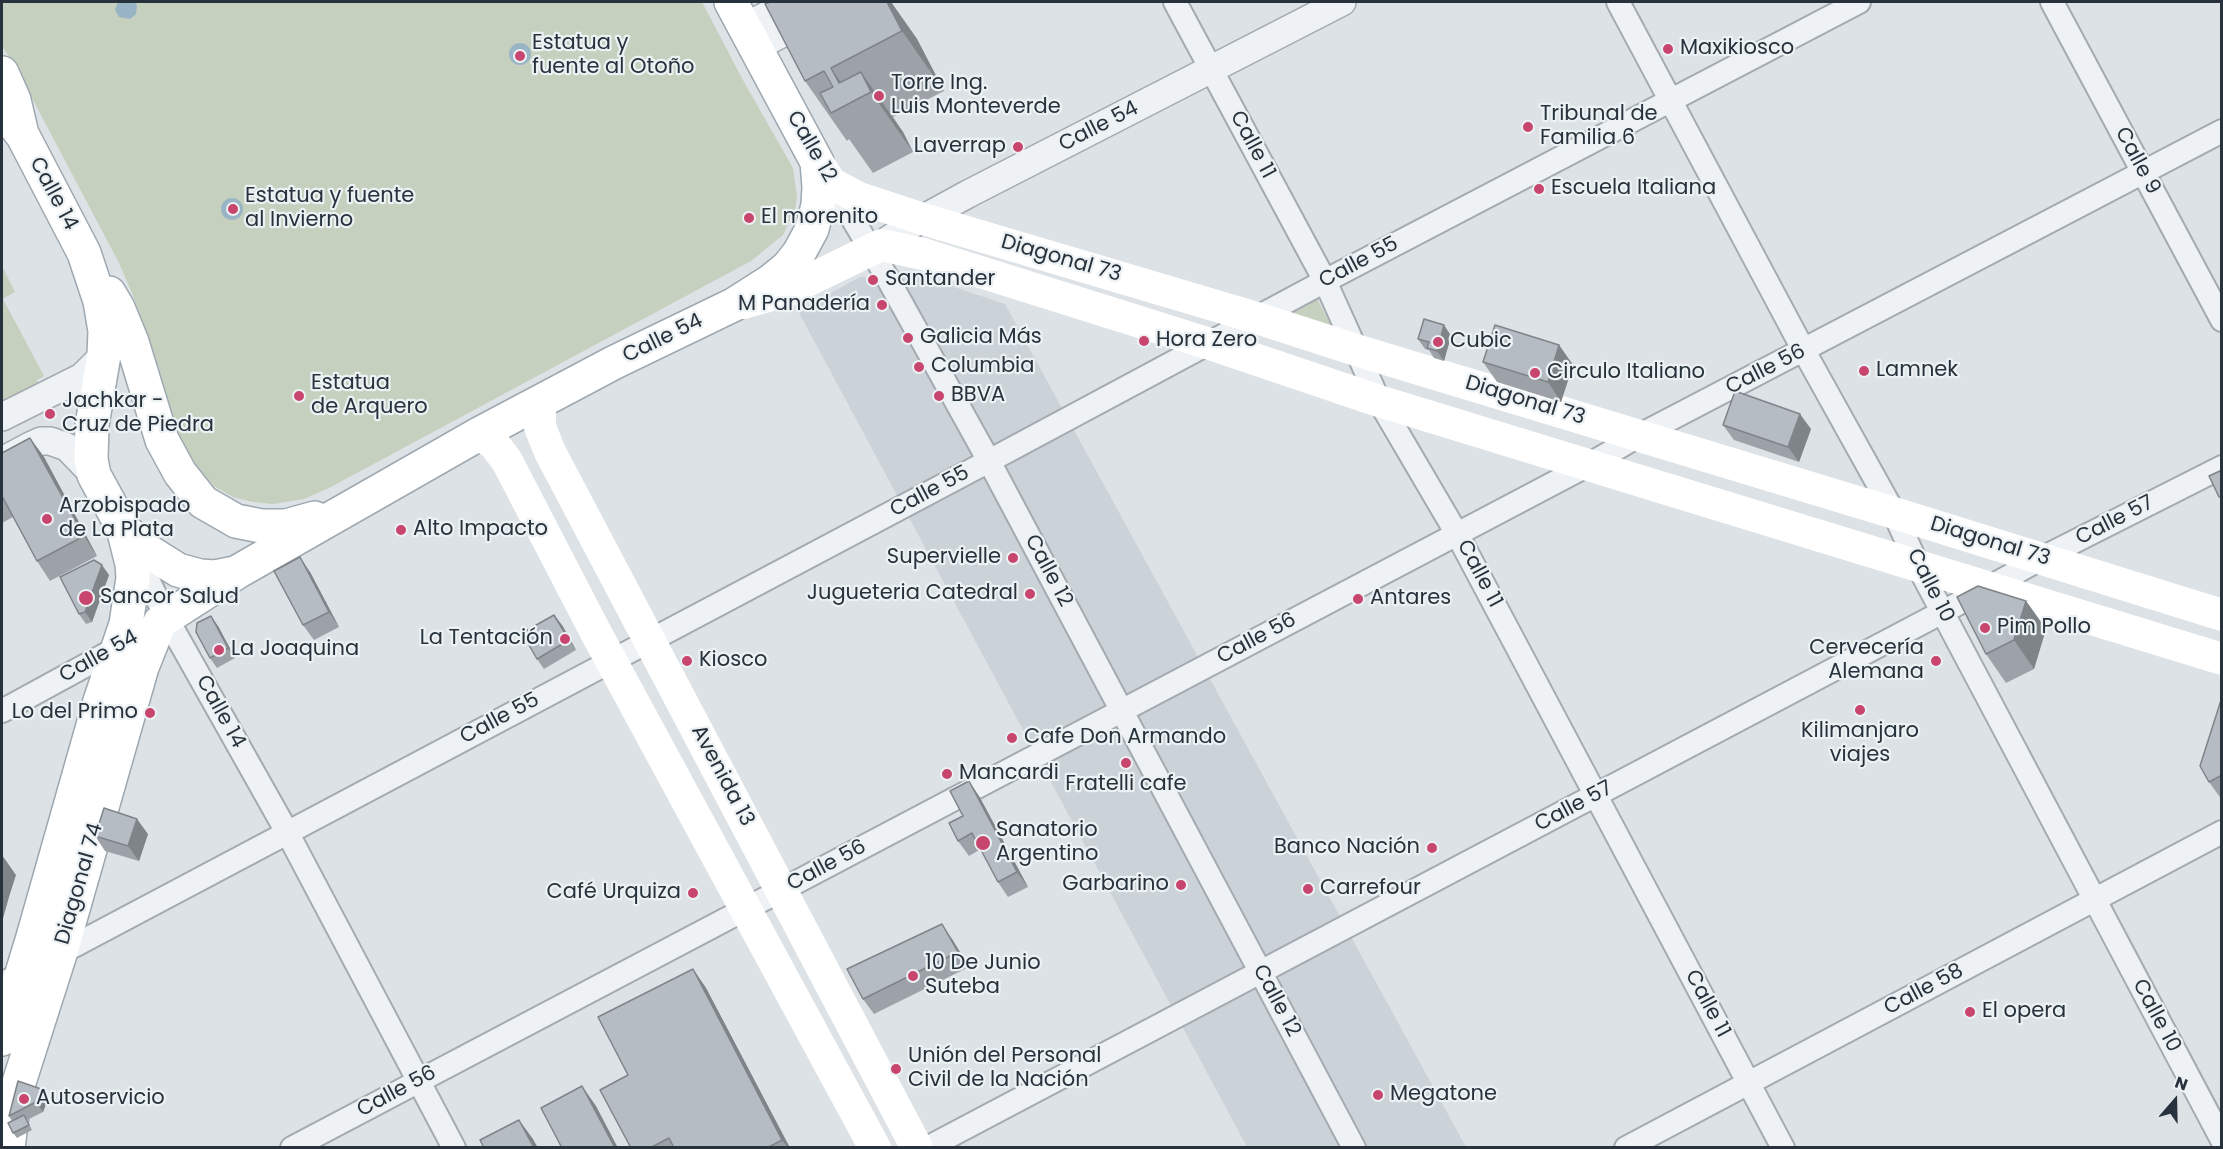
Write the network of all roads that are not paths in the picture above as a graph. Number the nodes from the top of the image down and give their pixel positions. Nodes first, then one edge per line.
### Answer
1 (793, 2) edge
2 (843, 2) edge
3 (1175, 2) edge
4 (1342, 2) edge
5 (1618, 2) edge
6 (1859, 2) edge
7 (2052, 2) edge
8 (743, 25) edge
9 (1211, 69) junction
10 (2, 73) edge
11 (1671, 101) junction
12 (2, 109) edge
13 (2222, 131) edge
14 (23, 136) junction
15 (2143, 172) junction
16 (824, 173) junction
17 (923, 219) junction
18 (876, 247) junction
19 (84, 253) junction
20 (1325, 281) junction
21 (735, 304) junction
22 (1257, 318) junction
23 (2222, 320) edge
24 (1210, 344) junction
25 (1356, 350) junction
26 (1804, 351) junction
27 (104, 355) junction
28 (1379, 401) junction
29 (540, 402) junction
30 (2, 417) edge
31 (479, 434) junction
32 (1640, 435) junction
33 (2, 461) edge
34 (989, 461) junction
35 (1590, 464) junction
36 (2222, 467) edge
37 (94, 474) junction
38 (343, 511) junction
39 (1894, 513) junction
40 (123, 528) junction
41 (1457, 534) junction
42 (2042, 558) junction
43 (1918, 566) junction
44 (238, 572) junction
45 (1988, 588) junction
46 (1942, 612) junction
47 (2222, 615) edge
48 (163, 620) junction
49 (650, 640) junction
50 (119, 648) junction
51 (2222, 659) edge
52 (611, 660) junction
53 (2, 711) edge
54 (1122, 711) junction
55 (1596, 795) junction
56 (288, 832) junction
57 (2222, 832) edge
58 (782, 890) junction
59 (2095, 900) junction
60 (746, 908) junction
61 (61, 951) junction
62 (1260, 972) junction
63 (11, 979) edge
64 (2, 1039) edge
65 (418, 1081) junction
66 (1749, 1083) junction
67 (9, 1137) edge
68 (2222, 1140) edge
69 (292, 1148) edge
70 (454, 1148) edge
71 (876, 1148) edge
72 (917, 1148) edge
73 (927, 1148) edge
74 (1354, 1148) edge
75 (1626, 1148) edge
76 (1783, 1148) edge

1 - 8 street
2 - 8 street
3 - 9 street, Calle 11
4 - 9 street, Calle 54
5 - 11 street, Calle 10
6 - 11 street, Calle 55
7 - 15 street, Calle 9
8 - 16 main road, Calle 12
9 - 17 street, Calle 54
9 - 20 street, Calle 11
10 - 14 main road, Calle 14
11 - 20 street, Calle 55
11 - 26 street, Calle 10
12 - 14 main road, Calle 14
13 - 15 street, Calle 56
14 - 19 main road, Calle 14
15 - 23 street, Calle 9
15 - 26 street, Calle 56
16 - 17 main road, Diagonal 73
16 - 18 street, Calle 12
16 - 21 main road
17 - 18 street, Calle 54
17 - 22 main road, Diagonal 73
18 - 21 main road, Calle 54
18 - 24 main road, Diagonal 73
18 - 34 street, Calle 12
19 - 27 main road, Calle 14
19 - 38 main road, Calle 14
20 - 22 street, Calle 55
20 - 25 street, Calle 11
21 - 29 main road, Calle 54
22 - 24 street, Calle 55
22 - 25 main road, Diagonal 73
24 - 28 main road, Diagonal 73
24 - 34 street, Calle 55
25 - 28 street, Calle 11
25 - 32 main road, Diagonal 73
26 - 32 street, Calle 56
26 - 39 street, Calle 10
27 - 30 street
27 - 37 main road, Calle 14
28 - 35 main road, Diagonal 73
28 - 41 street, Calle 11
29 - 31 main road, Calle 54
29 - 49 main road, Avenida 13
31 - 38 main road, Calle 54
31 - 52 main road, Avenida 13
32 - 35 street, Calle 56
32 - 39 main road, Diagonal 73
33 - 37 street
34 - 49 street, Calle 55
34 - 54 street, Calle 12
35 - 41 street, Calle 56
35 - 43 main road, Diagonal 73
36 - 42 street, Calle 57
37 - 40 main road, Calle 14
38 - 44 main road, Calle 54
39 - 42 main road, Diagonal 73
39 - 43 street, Calle 10
40 - 44 main road
40 - 48 street, Calle 14
40 - 50 main road, Diagonal 74
41 - 54 street, Calle 56
41 - 55 street, Calle 11
42 - 45 street, Calle 57
42 - 47 main road, Diagonal 73
43 - 45 main road, Diagonal 73
43 - 46 street, Calle 10
44 - 48 main road, Calle 54
45 - 46 street, Calle 57
45 - 51 main road, Diagonal 73
46 - 55 street, Calle 57
46 - 59 street, Calle 10
48 - 50 street, Calle 54
48 - 56 street, Calle 14
48 - 61 main road, Diagonal 74
49 - 52 street, Calle 55
49 - 58 main road, Avenida 13
50 - 53 street, Calle 54
50 - 63 main road, Diagonal 74
52 - 56 street, Calle 55
52 - 60 main road, Avenida 13
54 - 58 street, Calle 56
54 - 62 street, Calle 12
55 - 62 street, Calle 57
55 - 66 street, Calle 11
56 - 61 street, Calle 55
56 - 65 street, Calle 14
57 - 59 street, Calle 58
58 - 60 street, Calle 56
58 - 72 main road, Avenida 13
59 - 66 street, Calle 58
59 - 68 street, Calle 10
60 - 65 street, Calle 56
60 - 71 main road, Avenida 13
61 - 63 street, Calle 55
61 - 67 main road, Diagonal 74
62 - 73 street, Calle 57
62 - 74 street, Calle 12
63 - 64 main road, Diagonal 74
65 - 69 street, Calle 56
65 - 70 street, Calle 14
66 - 75 street, Calle 58
66 - 76 street, Calle 11

